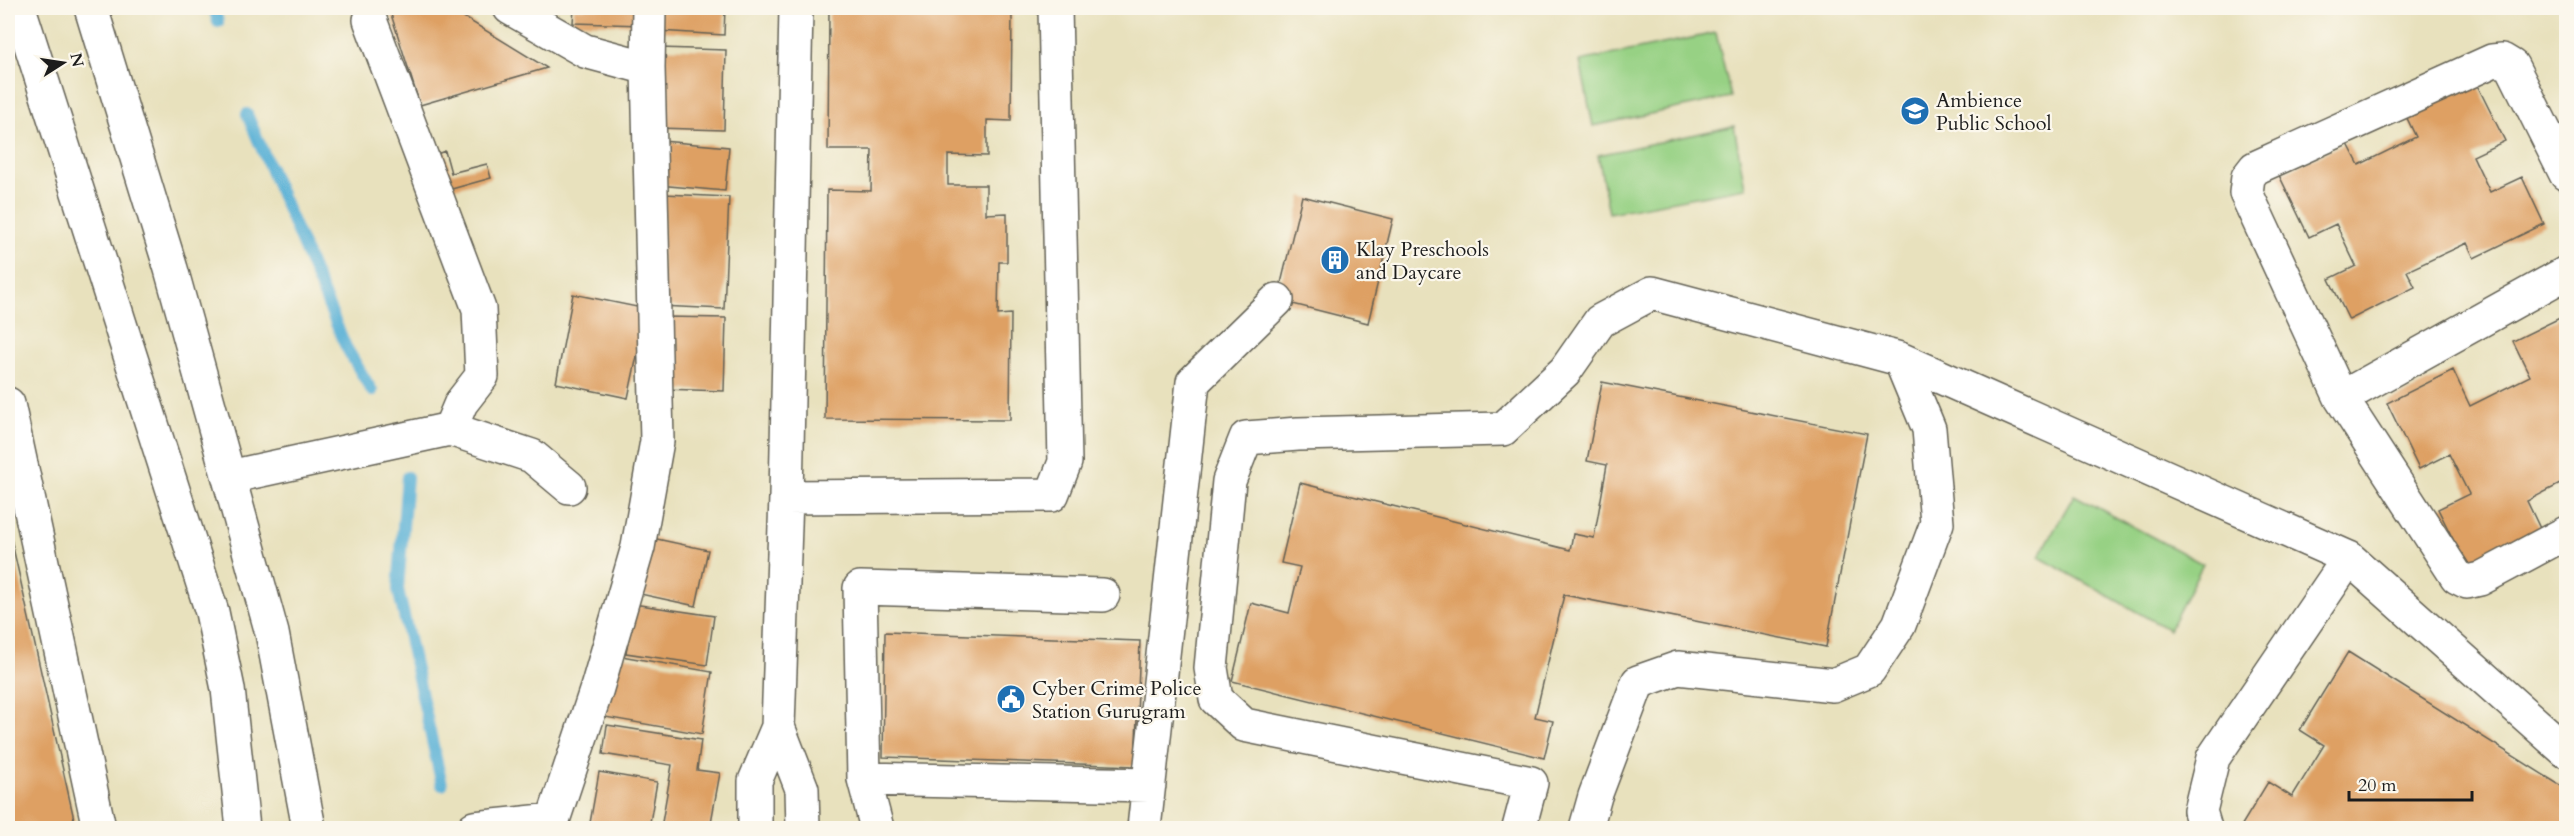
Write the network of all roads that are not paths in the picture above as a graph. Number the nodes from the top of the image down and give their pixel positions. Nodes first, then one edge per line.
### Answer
1 (19, 8) edge
2 (91, 8) edge
3 (510, 8) edge
4 (649, 8) edge
5 (796, 8) edge
6 (1055, 8) edge
7 (370, 20) dead end
8 (648, 68) junction
9 (2566, 174) edge
10 (2566, 273) edge
11 (1277, 300) dead end
12 (1900, 359) junction
13 (2341, 398) junction
14 (8, 404) edge
15 (450, 429) junction
16 (229, 477) junction
17 (569, 487) dead end
18 (786, 497) junction
19 (2566, 533) edge
20 (2349, 558) junction
21 (1103, 595) dead end
22 (778, 727) junction
23 (2566, 751) edge
24 (864, 779) junction
25 (1149, 785) junction
26 (99, 828) edge
27 (243, 828) edge
28 (309, 828) edge
29 (474, 828) edge
30 (755, 828) edge
31 (802, 828) edge
32 (877, 828) edge
33 (1144, 828) edge
34 (1519, 828) edge
35 (1586, 828) edge
36 (2205, 828) edge

1 - 27 street
2 - 16 street
3 - 8 street
4 - 8 street
5 - 18 street
6 - 18 street
7 - 15 street
8 - 29 street
9 - 13 street
10 - 13 street
11 - 25 street
12 - 20 street
12 - 34 street
12 - 35 street
13 - 19 street
14 - 26 street
15 - 16 street
15 - 17 street
16 - 28 street
18 - 22 street
20 - 23 street
20 - 36 street
21 - 24 street
22 - 30 street
22 - 31 street
24 - 25 street
24 - 32 street
25 - 33 street

